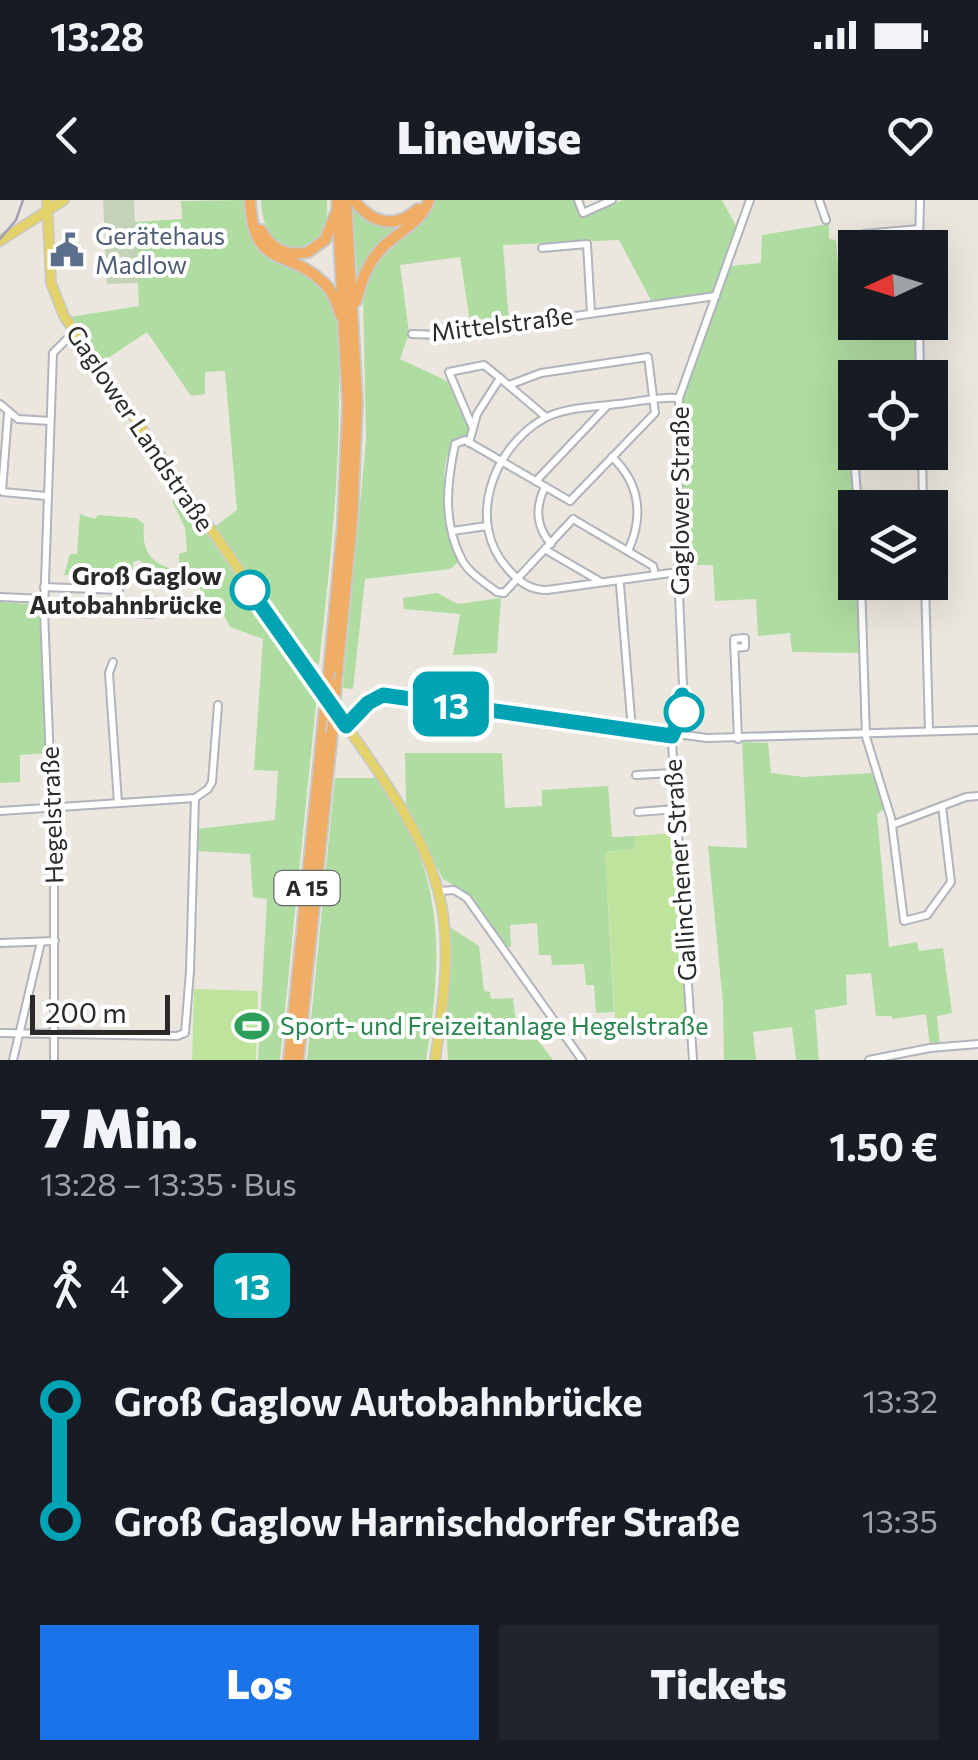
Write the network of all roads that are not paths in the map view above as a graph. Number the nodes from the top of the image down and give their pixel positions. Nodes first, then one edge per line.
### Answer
1 (47, 200) edge
2 (64, 200) edge
3 (253, 200) edge
4 (427, 200) edge
5 (578, 200) edge
6 (612, 200) edge
7 (750, 200) edge
8 (819, 200) edge
9 (920, 200) edge
10 (344, 202) edge
11 (47, 212) junction
12 (826, 220) dead end
13 (919, 229) joint
14 (908, 230) edge
15 (0, 241) edge
16 (542, 248) dead end
17 (716, 296) junction
18 (353, 311) junction
19 (591, 313) junction
20 (345, 326) junction
21 (74, 332) junction
22 (412, 334) dead end
23 (500, 378) junction
24 (510, 385) junction
25 (679, 398) junction
26 (654, 400) junction
27 (0, 404) edge
28 (608, 406) junction
29 (8, 414) junction
30 (546, 418) junction
31 (50, 422) junction
32 (472, 426) junction
33 (469, 443) junction
34 (612, 457) junction
35 (501, 461) junction
36 (536, 481) junction
37 (545, 487) junction
38 (1, 491) edge
39 (46, 496) junction
40 (570, 501) junction
41 (573, 519) junction
42 (487, 526) junction
43 (452, 531) junction
44 (549, 547) junction
45 (628, 551) junction
46 (678, 572) junction
47 (654, 575) junction
48 (518, 579) junction
49 (602, 582) junction
50 (620, 585) dead end
51 (44, 587) junction
52 (0, 597) edge
53 (44, 598) junction
54 (862, 600) edge
55 (925, 600) edge
56 (152, 614) dead end
57 (734, 648) dead end
58 (113, 662) dead end
59 (218, 706) dead end
60 (346, 726) junction
61 (632, 730) junction
62 (978, 730) edge
63 (929, 731) junction
64 (866, 734) junction
65 (673, 738) junction
66 (738, 738) junction
67 (674, 773) junction
68 (636, 775) dead end
69 (978, 796) edge
70 (195, 798) junction
71 (118, 803) junction
72 (942, 806) junction
73 (52, 808) junction
74 (676, 809) junction
75 (0, 811) edge
76 (638, 812) dead end
77 (892, 826) junction
78 (440, 891) junction
79 (41, 942) junction
80 (55, 942) junction
81 (0, 943) edge
82 (0, 1032) edge
83 (19, 1032) junction
84 (54, 1032) junction
85 (978, 1044) edge
86 (13, 1060) edge
87 (54, 1060) edge
88 (289, 1060) edge
89 (298, 1060) edge
90 (435, 1060) edge
91 (582, 1060) edge
92 (693, 1060) edge
93 (868, 1060) edge

1 - 11 main road, Gaglower Landstraße
2 - 11 main road
3 - 10 highway
3 - 20 highway
4 - 10 highway
4 - 18 highway
5 - 6 street
7 - 17 street, Gaglower Straße
8 - 12 street
9 - 13 street
10 - 18 highway, A 15
10 - 20 highway, A 15
11 - 15 main road
11 - 21 main road, Gaglower Landstraße
13 - 14 street
16 - 19 street, Mittelstraße
17 - 19 street, Mittelstraße
17 - 25 street, Gaglower Straße
18 - 89 highway, A 15, bridge
19 - 22 street, Mittelstraße
20 - 88 highway, A 15, bridge
21 - 31 street, Hegelstraße
21 - 60 main road, Gaglower Landstraße
23 - 24 street
23 - 32 street
23 - 32 street
24 - 26 street
24 - 30 street
25 - 26 street
25 - 46 street, Gaglower Straße
26 - 28 street
26 - 34 street
27 - 29 street
28 - 30 street
28 - 36 street
29 - 31 street
29 - 38 street
30 - 35 street
31 - 39 street, Hegelstraße
32 - 33 street
33 - 35 street
33 - 43 street
34 - 40 street
34 - 45 street
35 - 36 street
35 - 42 street
36 - 37 street
37 - 40 street
37 - 44 street
38 - 39 street
39 - 51 street, Hegelstraße
40 - 41 street
41 - 44 street
41 - 45 street
42 - 43 street
42 - 48 street
43 - 48 street
44 - 48 street
44 - 49 street
45 - 47 street
46 - 47 street
46 - 65 street, Gaglower Straße
47 - 49 street
48 - 49 street
50 - 61 street
51 - 53 street, Hegelstraße
51 - 56 street
52 - 53 street
53 - 73 street, Hegelstraße
54 - 64 street
55 - 63 street
57 - 66 street
58 - 71 street
59 - 70 street
60 - 61 street
60 - 78 main road, Gaglower Landstraße
61 - 65 street
62 - 63 street
63 - 64 street
64 - 66 street
64 - 77 street
65 - 66 street
65 - 67 street, Gallinchener Straße
67 - 68 street
67 - 74 street, Gallinchener Straße
69 - 72 street
70 - 71 street
70 - 84 street
71 - 73 street
72 - 77 street
72 - 77 street
73 - 75 street
73 - 80 street, Hegelstraße
74 - 76 street
74 - 92 street, Gallinchener Straße
78 - 90 main road, Gaglower Landstraße
78 - 91 street
79 - 80 street
79 - 81 street
79 - 83 street
80 - 84 street, Hegelstraße
82 - 83 street
83 - 84 street
83 - 86 street
84 - 87 street, Hegelstraße
85 - 93 street

